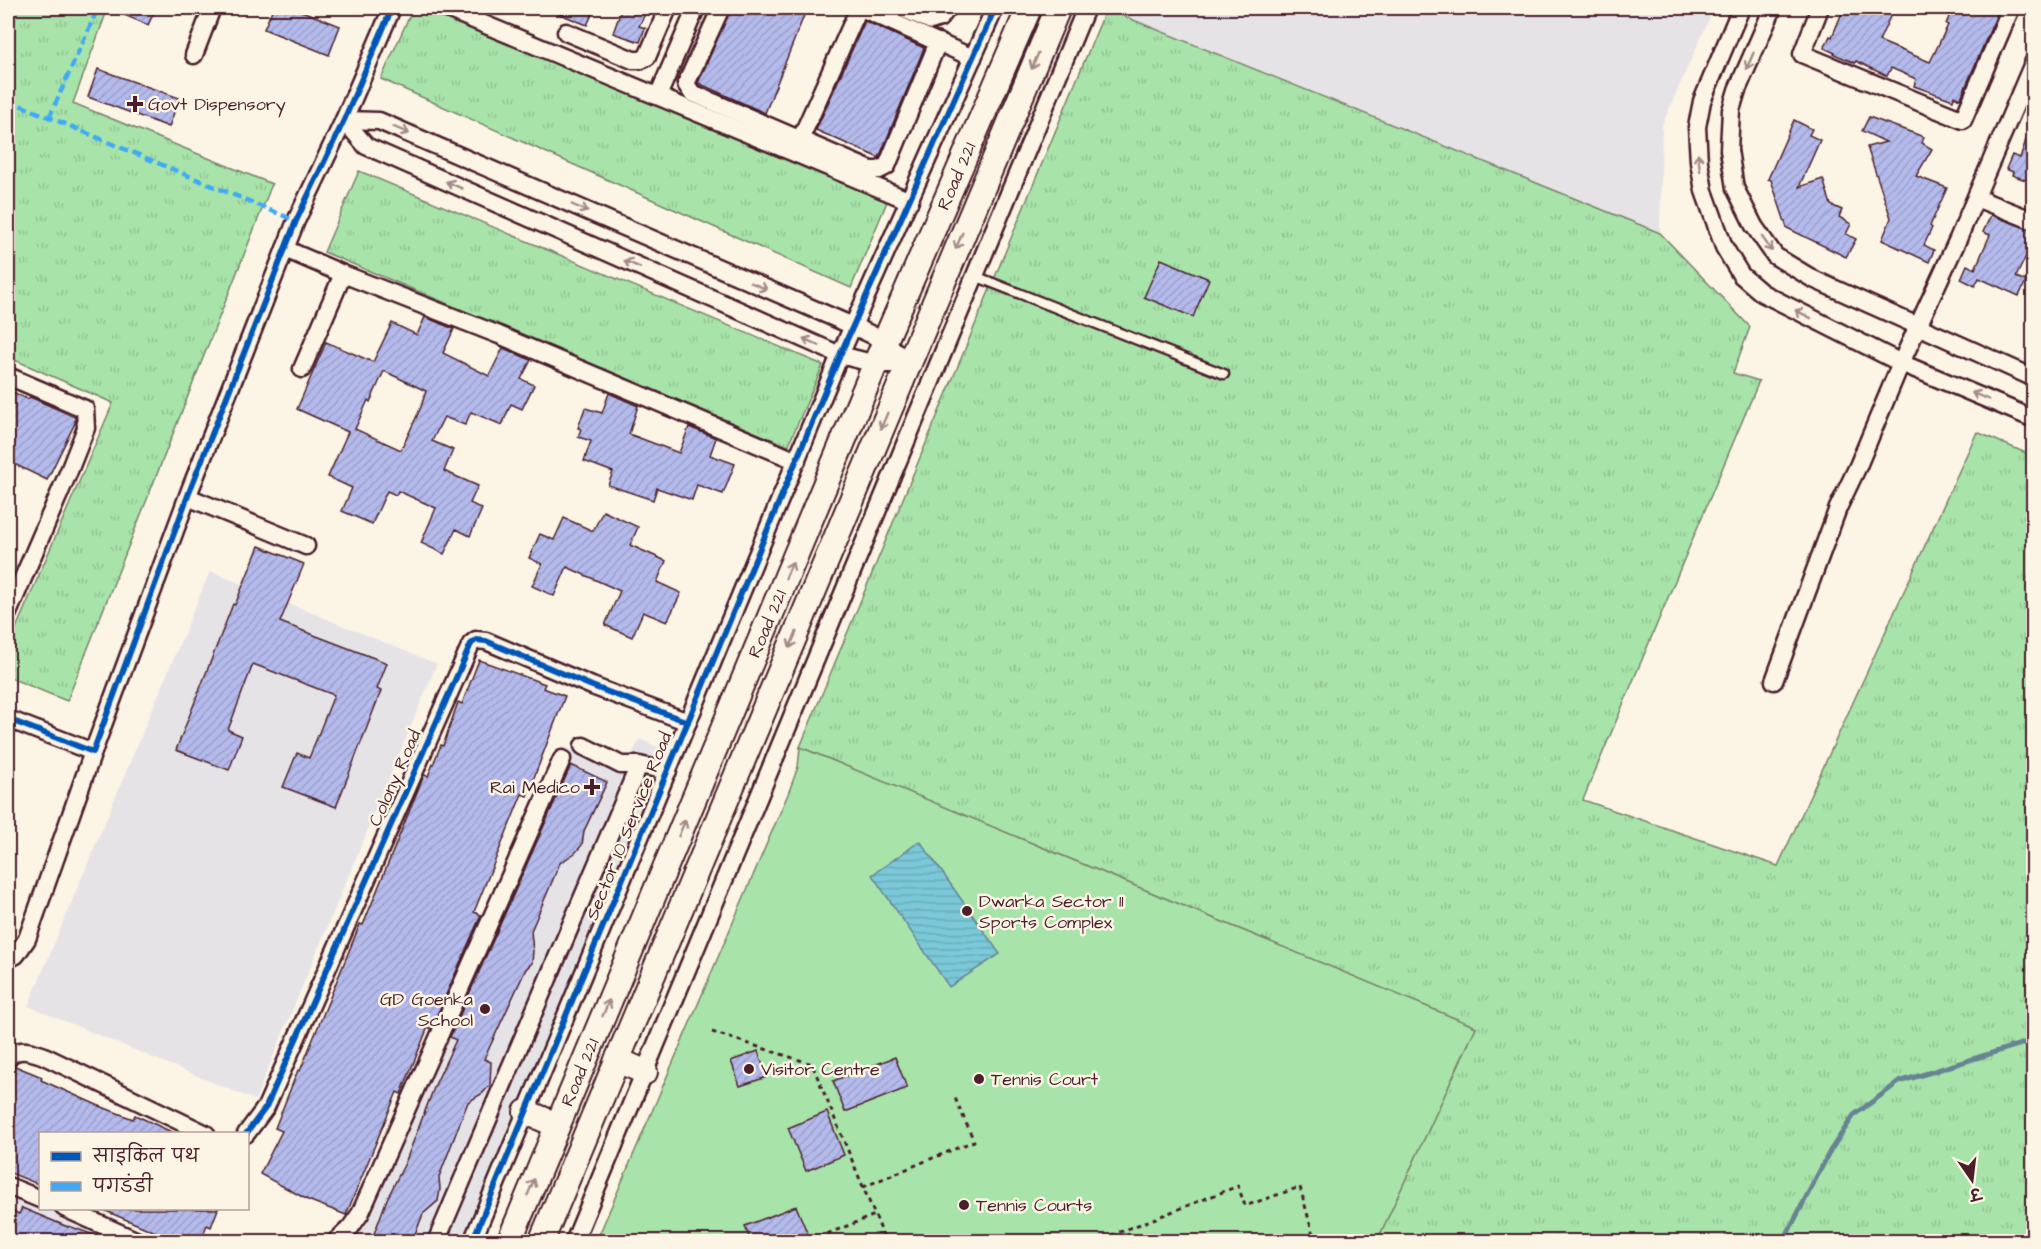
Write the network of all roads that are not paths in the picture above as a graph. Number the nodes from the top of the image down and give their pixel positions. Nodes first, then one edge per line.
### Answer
1 (212, 8) edge
2 (392, 8) edge
3 (445, 8) edge
4 (668, 8) edge
5 (696, 8) edge
6 (721, 8) edge
7 (860, 8) edge
8 (901, 8) edge
9 (948, 8) edge
10 (995, 8) edge
11 (1029, 8) edge
12 (1058, 8) edge
13 (1086, 8) edge
14 (1741, 8) edge
15 (1773, 8) edge
16 (1820, 8) edge
17 (2011, 8) edge
18 (566, 32) dead end
19 (938, 42) junction
20 (194, 55) dead end
21 (973, 57) junction
22 (2034, 61) edge
23 (2029, 84) edge
24 (658, 96) junction
25 (344, 120) junction
26 (800, 140) junction
27 (1976, 198) junction
28 (910, 201) junction
29 (2034, 221) edge
30 (285, 249) junction
31 (343, 274) junction
32 (975, 276) junction
33 (853, 326) junction
34 (1919, 326) junction
35 (885, 341) junction
36 (840, 355) junction
37 (1901, 363) junction
38 (876, 364) junction
39 (908, 364) junction
40 (302, 369) dead end
41 (1224, 374) dead end
42 (8, 376) edge
43 (2034, 378) edge
44 (2034, 419) edge
45 (797, 461) junction
46 (188, 497) junction
47 (306, 546) dead end
48 (8, 613) edge
49 (1774, 681) dead end
50 (8, 718) edge
51 (688, 723) junction
52 (583, 746) dead end
53 (93, 752) junction
54 (562, 759) dead end
55 (639, 765) junction
56 (668, 771) junction
57 (8, 959) edge
58 (8, 1058) edge
59 (617, 1060) junction
60 (645, 1072) junction
61 (526, 1112) junction
62 (557, 1125) junction
63 (202, 1132) edge
64 (247, 1132) edge
65 (8, 1186) edge
66 (39, 1199) edge
67 (66, 1210) edge
68 (140, 1242) edge
69 (335, 1242) edge
70 (436, 1242) edge
71 (472, 1242) edge
72 (509, 1242) edge
73 (542, 1242) edge
74 (574, 1242) edge

1 - 20 street
2 - 25 street
3 - 24 street
4 - 18 street
5 - 24 street
6 - 26 street
7 - 19 street
7 - 26 street
8 - 9 street
10 - 21 street, Sector 10 Service Road
11 - 35 main road, Road 221
12 -> 39 main road, Road 221
13 - 32 street
37 -> 14 street
15 -> 34 street
16 - 17 street
19 - 21 street
19 - 26 street
21 - 28 street, Sector 10 Service Road
22 - 23 street
23 - 27 street
24 - 28 street
25 - 30 street
25 -> 33 street
36 -> 25 street
27 - 29 street
27 - 34 street
28 - 33 street, Sector 10 Service Road
30 - 31 street
30 - 46 street
31 - 40 street
31 - 45 street
32 - 41 lane
32 - 60 street
33 - 35 street
33 - 36 street, Sector 10 Service Road
34 - 37 street
34 - 43 street
35 - 38 main road, Road 221
35 - 39 street
36 - 38 street
36 - 45 street, Sector 10 Service Road
44 -> 37 street
37 - 49 street
38 - 39 street
62 -> 38 main road, Road 221
39 -> 59 main road, Road 221
42 - 48 street
45 - 51 street, Sector 10 Service Road
46 - 47 street
46 - 53 street
50 - 53 street
51 - 56 street, Sector 10 Service Road
51 - 64 street, Colony Road
52 - 55 street
53 - 57 street
54 - 69 street
55 - 56 street
55 - 70 street
56 - 61 street, Sector 10 Service Road
58 - 63 street
59 - 60 main road
59 - 73 main road, Road 221
60 - 74 street
61 - 62 main road
61 - 71 street, Sector 10 Service Road
72 -> 62 main road, Road 221
65 - 66 street
67 - 68 street

